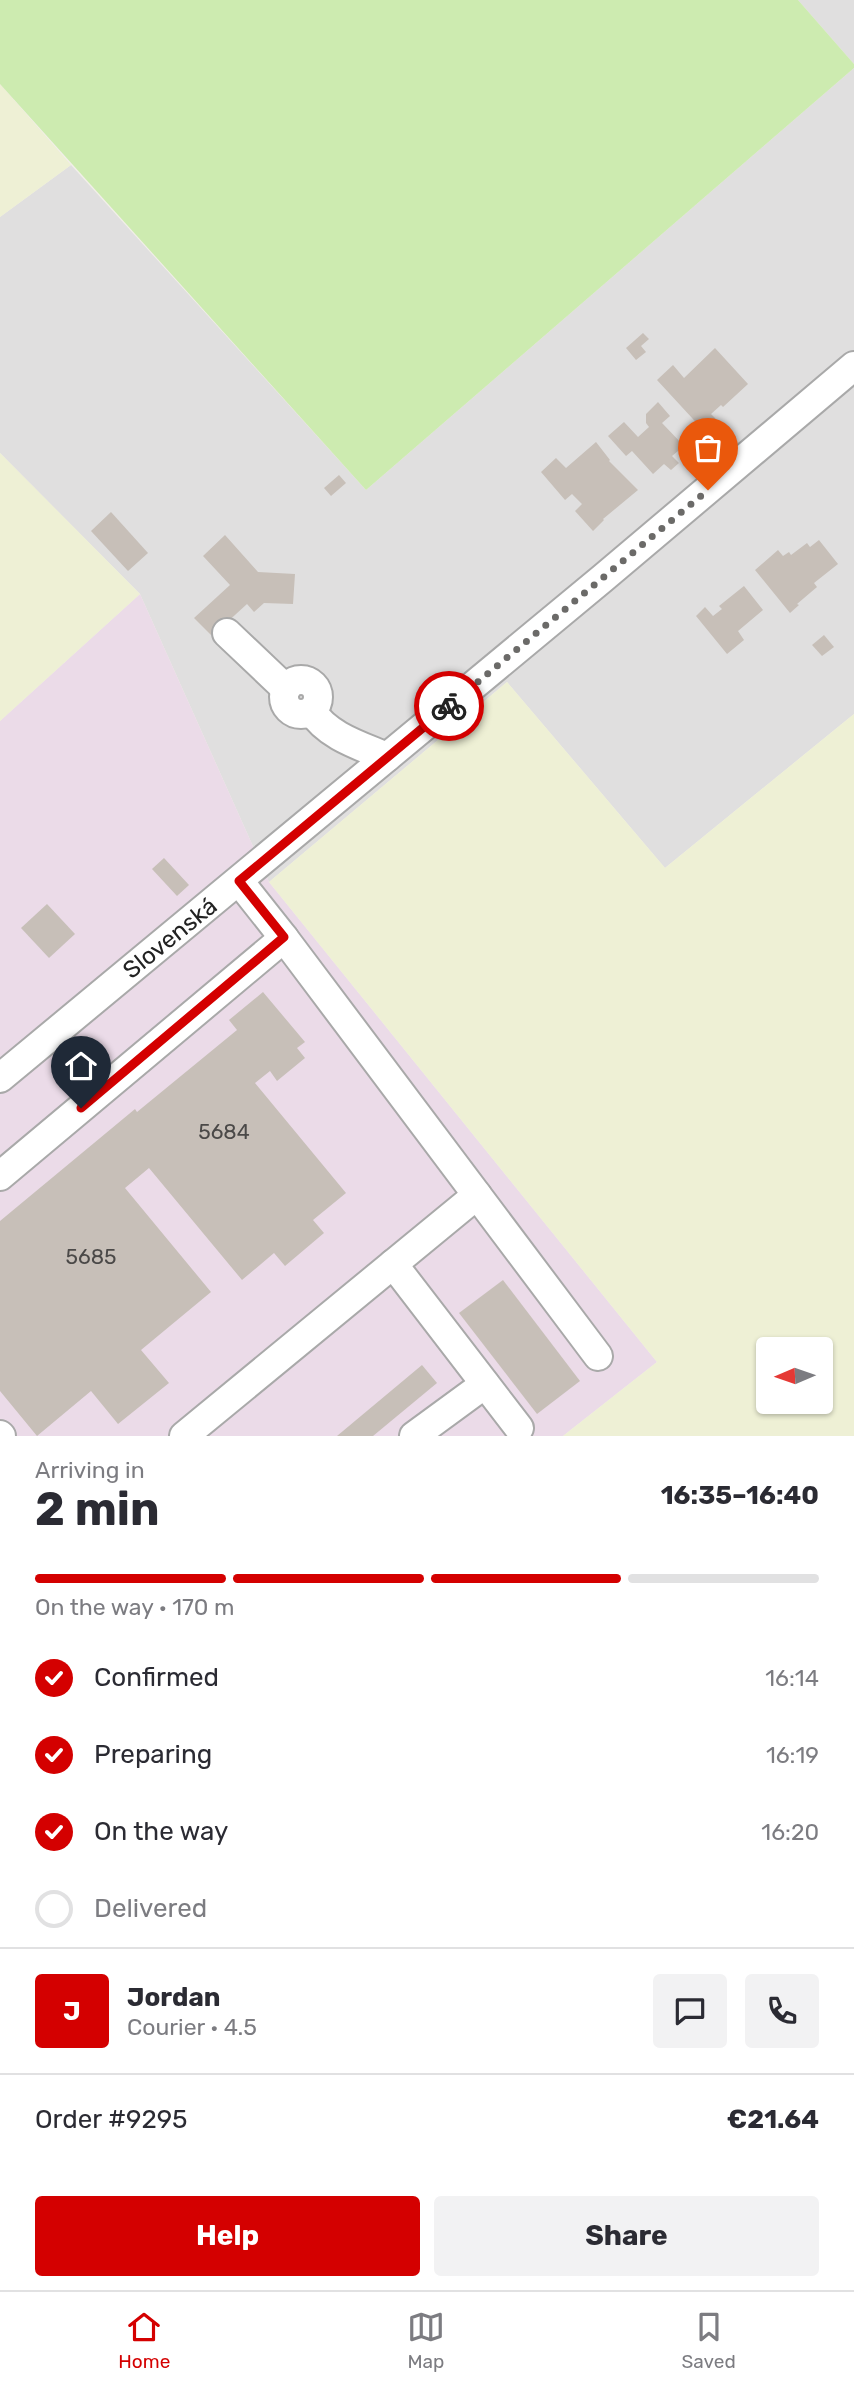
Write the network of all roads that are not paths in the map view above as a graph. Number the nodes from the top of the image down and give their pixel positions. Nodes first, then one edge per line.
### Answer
1 (854, 366) edge
2 (227, 634) dead end
3 (387, 757) junction
4 (239, 881) junction
5 (284, 937) junction
6 (0, 1078) edge
7 (0, 1176) edge
8 (477, 1195) junction
9 (393, 1264) junction
10 (598, 1356) dead end
11 (485, 1384) junction
12 (519, 1428) dead end
13 (184, 1436) edge
14 (414, 1436) edge

1 - 3 street, Slovenská
2 - 3 street
3 - 4 street, Slovenská
4 - 5 street
4 - 6 street, Slovenská
5 - 7 street
5 - 8 street
8 - 9 street
8 - 10 street
9 - 11 street
9 - 13 street
11 - 12 street
11 - 14 street

